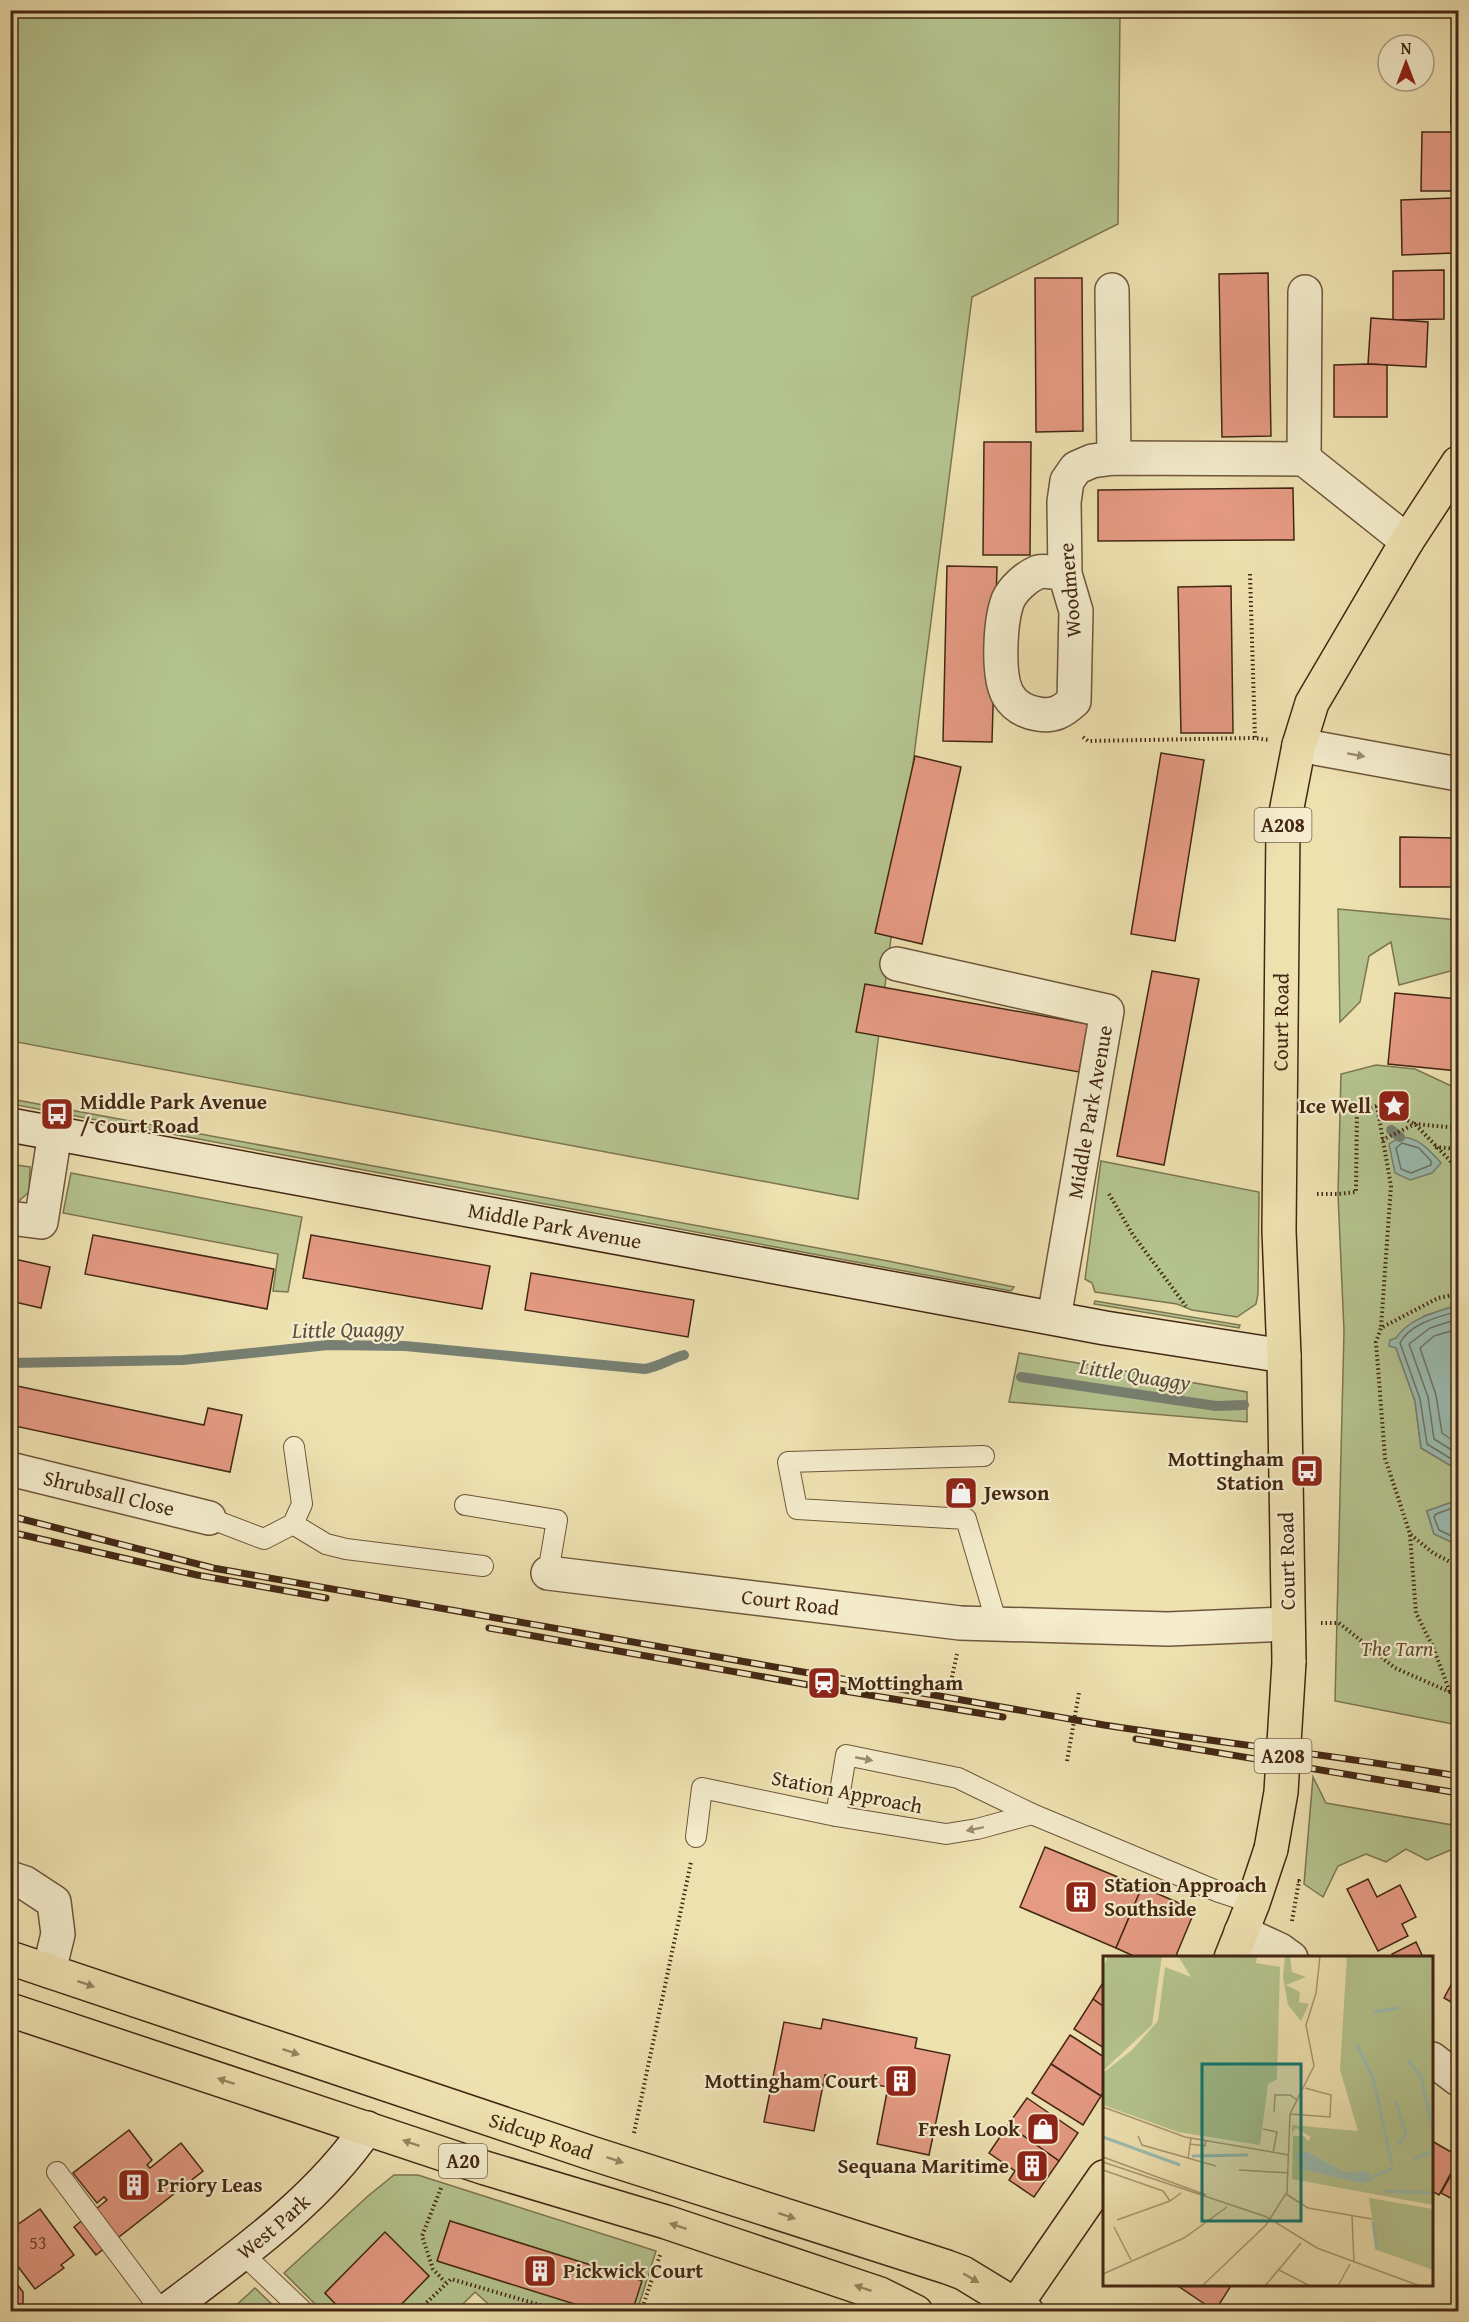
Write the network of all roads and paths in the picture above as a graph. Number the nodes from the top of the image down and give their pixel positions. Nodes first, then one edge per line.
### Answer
1 (1112, 290) dead end
2 (1305, 292) dead end
3 (1114, 458) junction
4 (1304, 459) junction
5 (1458, 463) edge
6 (1407, 541) junction
7 (1065, 574) junction
8 (1250, 574) dead end
9 (1255, 738) junction
10 (1088, 741) dead end
11 (1299, 745) junction
12 (1458, 774) edge
13 (897, 964) dead end
14 (1377, 1106) junction
15 (1415, 1124) junction
16 (10, 1125) edge
17 (1458, 1128) edge
18 (55, 1133) junction
19 (1382, 1140) junction
20 (1435, 1147) junction
21 (1458, 1149) edge
22 (1458, 1168) edge
23 (1106, 1190) dead end
24 (1317, 1194) dead end
25 (10, 1218) edge
26 (1458, 1294) edge
27 (1193, 1314) dead end
28 (1054, 1318) junction
29 (1381, 1328) junction
30 (1284, 1356) junction
31 (294, 1447) dead end
32 (984, 1456) dead end
33 (10, 1469) edge
34 (465, 1505) dead end
35 (209, 1518) joint
36 (293, 1524) junction
37 (1410, 1534) junction
38 (483, 1566) dead end
39 (1458, 1566) edge
40 (548, 1573) joint
41 (997, 1624) junction
42 (1301, 1624) junction
43 (959, 1643) dead end
44 (1458, 1677) edge
45 (950, 1686) dead end
46 (1458, 1691) edge
47 (1450, 1692) junction
48 (1079, 1693) dead end
49 (1066, 1761) dead end
50 (1032, 1814) junction
51 (836, 1816) junction
52 (696, 1837) joint
53 (10, 1878) edge
54 (1289, 1879) dead end
55 (1242, 1931) edge
56 (1290, 1944) edge
57 (10, 1958) edge
58 (49, 1971) junction
59 (10, 2010) edge
60 (1433, 2060) edge
61 (1458, 2079) edge
62 (367, 2128) junction
63 (634, 2130) dead end
64 (57, 2172) dead end
65 (1103, 2179) edge
66 (441, 2187) dead end
67 (662, 2249) dead end
68 (242, 2253) junction
69 (445, 2283) junction
70 (1018, 2309) edge
71 (164, 2312) edge
72 (304, 2312) edge
73 (417, 2312) edge
74 (564, 2312) edge
75 (641, 2312) edge
76 (916, 2312) edge

1 - 3 street
2 - 4 street
3 - 4 street, Woodmere
3 - 7 street, Woodmere
4 - 6 street
5 - 6 main road, Court Road / A208
6 - 11 main road, Court Road / A208
7 - 7 street, Woodmere
8 - 9 path
9 - 10 path
9 - 11 path
11 -> 12 street
11 - 30 main road, Court Road / A208
13 - 28 street, Middle Park Avenue
14 - 15 path
14 - 19 path
14 - 24 path
15 - 17 path
15 - 19 path
15 - 20 path
16 - 18 street, Middle Park Avenue
18 - 25 street
18 - 28 street, Middle Park Avenue
19 - 29 path
20 - 21 path
20 - 22 path
23 - 27 path
26 - 29 path
28 - 30 street, Middle Park Avenue
29 - 37 path
30 - 42 main road, Court Road / A208
31 - 36 lane
32 - 41 lane
33 - 35 street, Shrubsall Close
34 - 40 lane
35 - 36 lane
36 - 38 lane
37 - 39 path
37 - 47 path
40 - 41 street, Court Road
41 - 42 street, Court Road
42 - 47 path
42 - 55 main road, Court Road / A208, bridge
43 - 45 path
44 - 47 path
46 - 47 path
48 - 49 path, bridge
50 -> 51 lane, Station Approach
51 -> 50 lane
50 - 55 lane
51 - 52 lane, Station Approach
52 - 63 path
53 - 58 street
54 - 56 path
55 - 56 street
57 - 58 main road, Sidcup Road / A20
58 -> 70 main road, Sidcup Road / A20
62 -> 59 main road, A20
60 - 61 street
62 - 68 street, West Park
76 -> 62 main road, A20
64 - 71 lane
65 - 70 main road
66 - 69 path
67 - 75 path
68 - 71 street, West Park
68 - 72 lane
69 - 73 path
69 - 74 path

